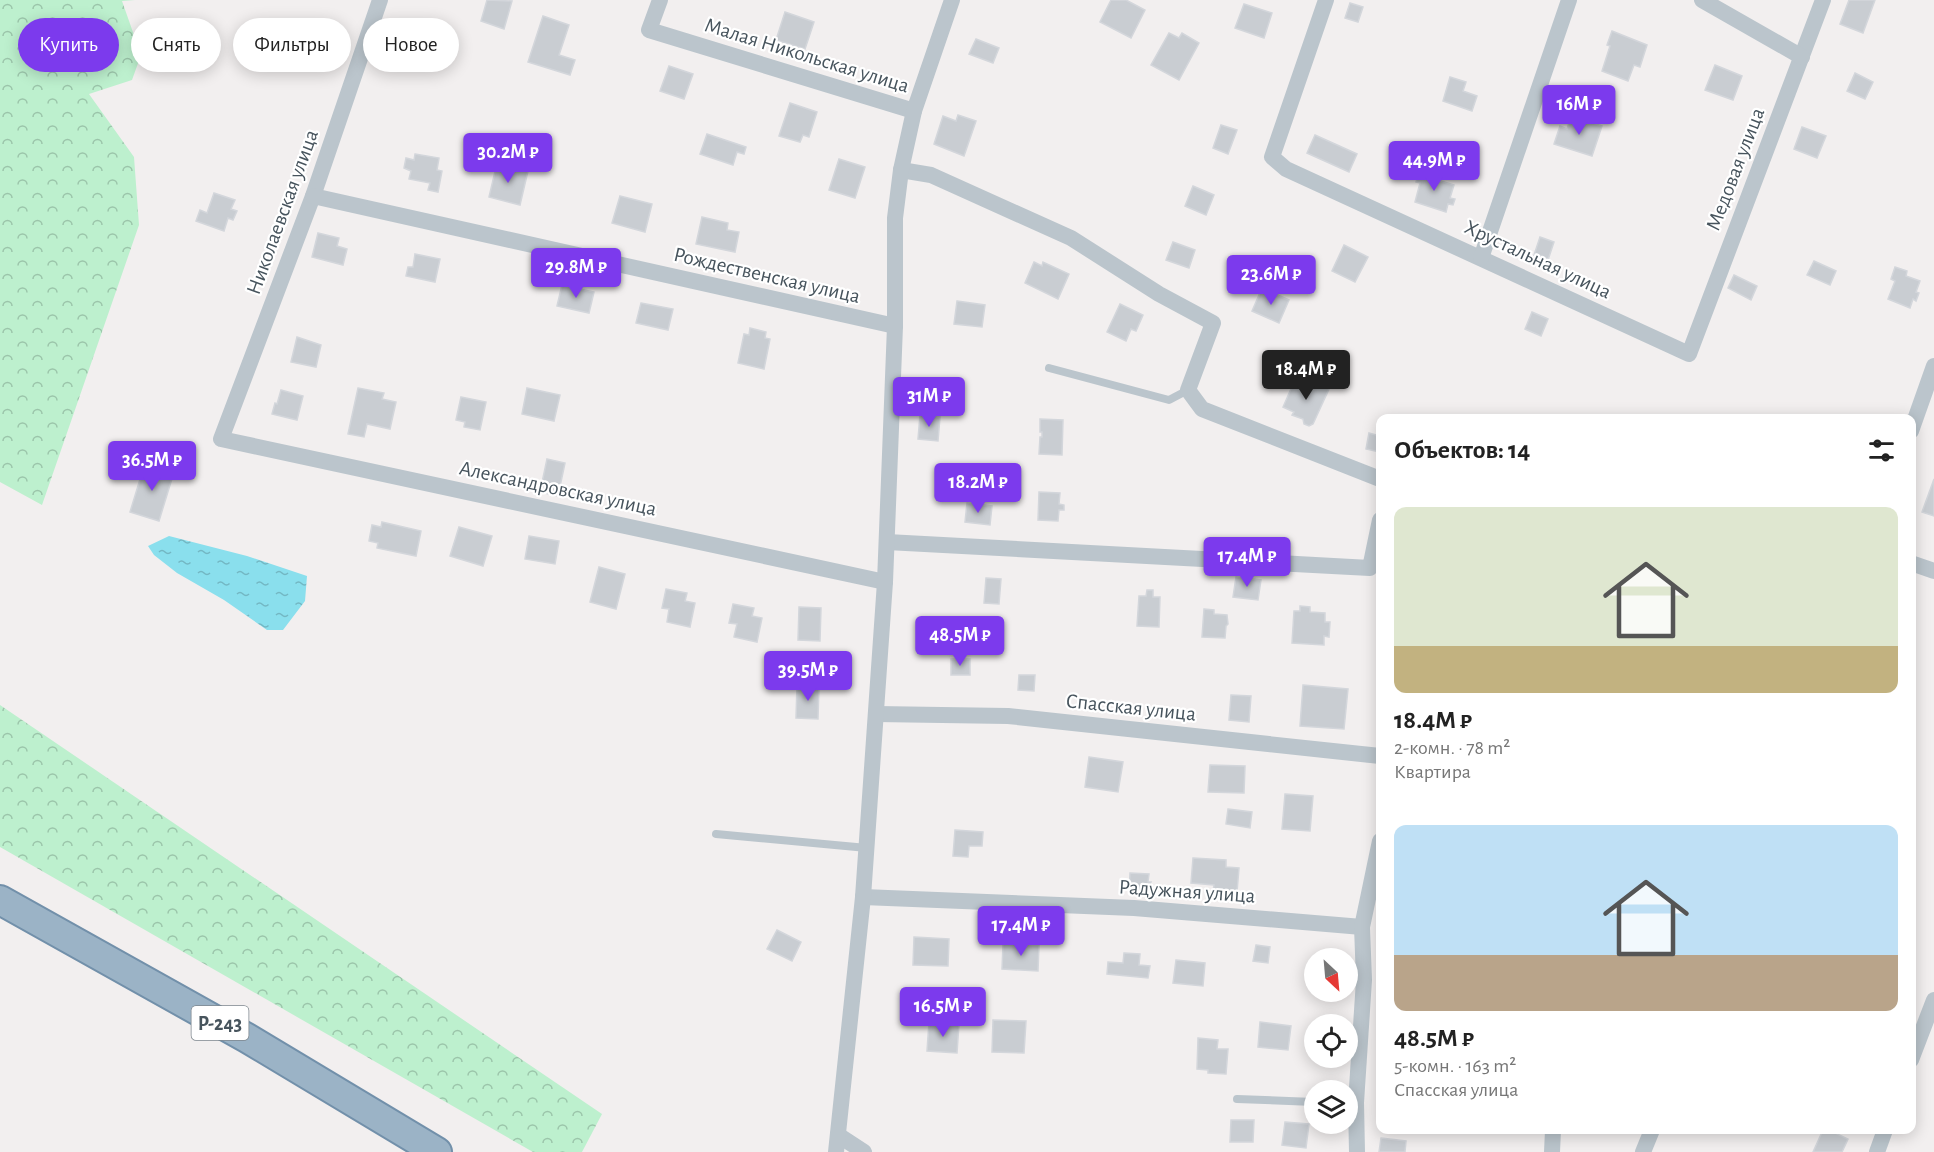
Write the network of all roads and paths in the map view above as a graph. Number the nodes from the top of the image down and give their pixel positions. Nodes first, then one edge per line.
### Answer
1 (380, 0) edge
2 (660, 0) edge
3 (952, 0) edge
4 (1326, 0) edge
5 (1569, 0) edge
6 (1702, 0) edge
7 (1823, 0) edge
8 (1802, 57) junction
9 (915, 111) junction
10 (901, 170) junction
11 (313, 196) junction
12 (1481, 258) junction
13 (895, 326) junction
14 (1689, 354) joint
15 (1934, 366) edge
16 (1049, 368) dead end
17 (1188, 390) junction
18 (1916, 417) edge
19 (221, 438) joint
20 (1376, 477) edge
21 (1376, 539) edge
22 (886, 542) junction
23 (1916, 565) edge
24 (1934, 571) edge
25 (885, 582) junction
26 (876, 714) junction
27 (1376, 756) edge
28 (716, 834) dead end
29 (867, 848) junction
30 (1376, 860) edge
31 (863, 897) junction
32 (0, 900) edge
33 (1362, 927) junction
34 (1934, 1000) edge
35 (1916, 1047) edge
36 (1354, 1080) edge
37 (1237, 1099) dead end
38 (1304, 1102) edge
39 (1355, 1134) edge
40 (1553, 1134) edge
41 (1650, 1134) edge
42 (1884, 1134) edge
43 (838, 1135) junction
44 (437, 1152) edge
45 (836, 1152) edge
46 (864, 1152) edge
47 (1357, 1152) edge
48 (1552, 1152) edge
49 (1643, 1152) edge
50 (1877, 1152) edge

1 - 11 street, Николаевская улица
2 - 9 street, Малая Никольская улица
3 - 9 street
4 - 12 street, Хрустальная улица
5 - 12 street
6 - 8 street
7 - 8 street, Медовая улица
8 - 14 street, Медовая улица
9 - 10 street
10 - 13 street
10 - 17 street
11 - 13 street, Рождественская улица
11 - 19 street, Николаевская улица
12 - 14 street, Хрустальная улица
13 - 22 street
15 - 18 street
16 - 17 lane
17 - 20 street
19 - 25 street, Александровская улица
21 - 22 street
22 - 25 street
23 - 24 street
25 - 26 street
26 - 27 street, Спасская улица
26 - 29 street
28 - 29 lane
29 - 31 street
30 - 33 street
31 - 33 street, Радужная улица
31 - 43 street
32 - 44 highway, Р-243
33 - 36 street
34 - 35 street
37 - 38 lane
39 - 47 street
40 - 48 street
41 - 49 street
42 - 50 street
43 - 45 street
43 - 46 street

